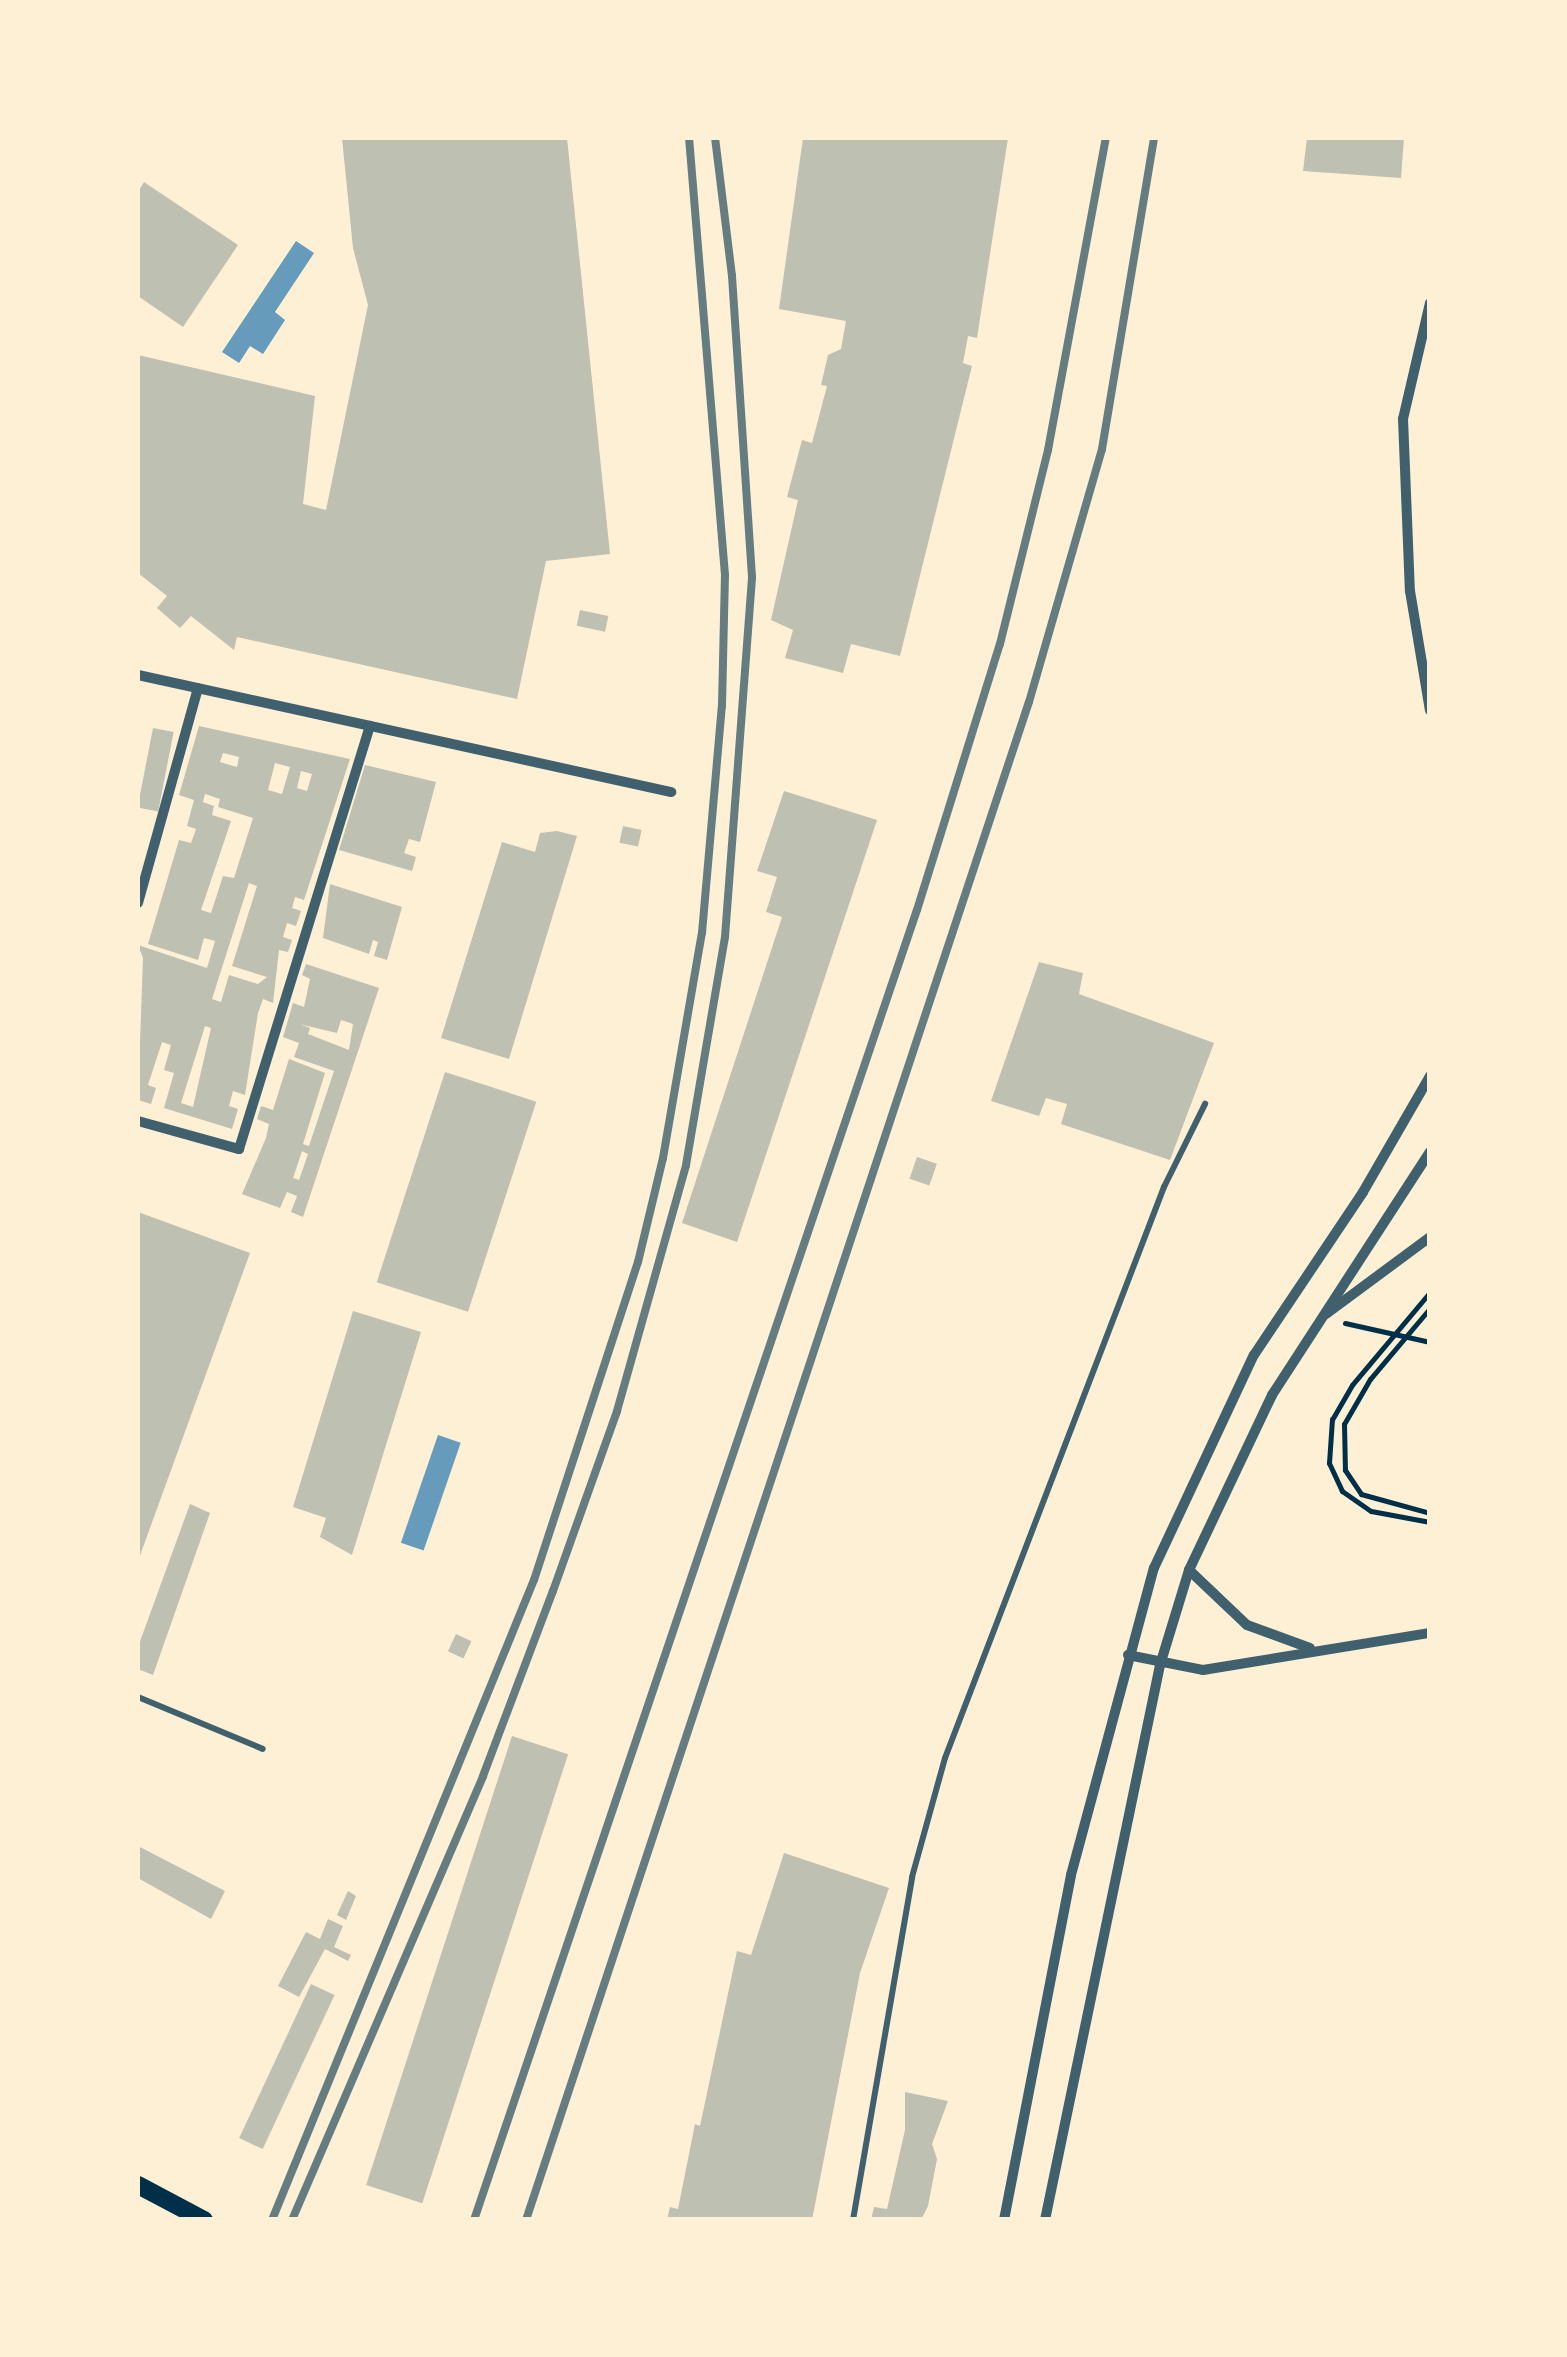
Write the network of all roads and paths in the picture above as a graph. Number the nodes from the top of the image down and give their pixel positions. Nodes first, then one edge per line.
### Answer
1 (1430, 302) edge
2 (138, 674) edge
3 (198, 688) junction
4 (1430, 710) edge
5 (370, 726) junction
6 (671, 792) dead end
7 (138, 903) edge
8 (1430, 1076) edge
9 (1205, 1104) dead end
10 (138, 1121) edge
11 (1430, 1152) edge
12 (1430, 1236) edge
13 (1430, 1292) edge
14 (1430, 1308) edge
15 (1322, 1318) junction
16 (1391, 1333) junction
17 (1403, 1336) junction
18 (1430, 1342) edge
19 (1430, 1513) edge
20 (1430, 1522) edge
21 (1189, 1570) junction
22 (1430, 1633) edge
23 (1316, 1649) junction
24 (1128, 1655) junction
25 (1160, 1666) junction
26 (138, 1697) edge
27 (263, 1749) dead end
28 (138, 2185) edge
29 (204, 2220) edge
30 (853, 2220) edge
31 (1004, 2220) edge
32 (1046, 2220) edge

1 - 4 street
2 - 3 street
3 - 5 street
3 - 7 street
5 - 6 street
5 - 10 street
8 - 24 street
9 - 30 lane
11 - 15 street
12 - 15 street
13 - 16 path
14 - 17 path
15 - 16 path
15 - 21 street
16 - 17 path
16 - 20 path
17 - 18 path
17 - 19 path
21 - 23 street
21 - 25 street
22 - 23 street
23 - 25 street
24 - 25 street
24 - 31 street
25 - 32 street
26 - 27 lane
28 - 29 main road

